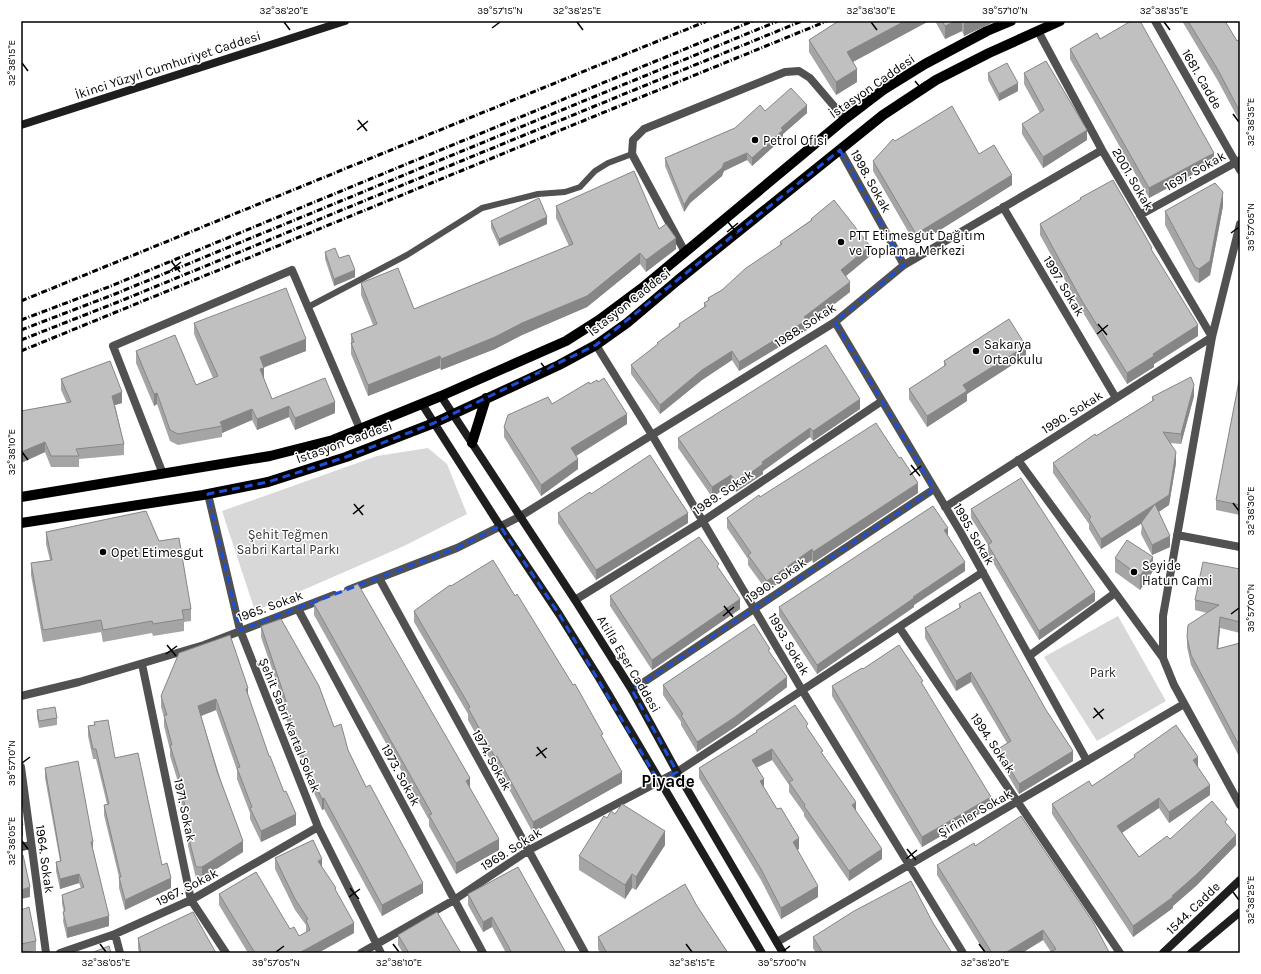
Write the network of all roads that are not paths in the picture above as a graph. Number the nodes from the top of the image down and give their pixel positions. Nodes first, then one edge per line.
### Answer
1 (345, 21) edge
2 (1011, 21) edge
3 (1060, 21) edge
4 (1155, 21) edge
5 (1038, 31) junction
6 (845, 119) junction
7 (21, 125) edge
8 (840, 150) junction
9 (1102, 150) junction
10 (632, 154) junction
11 (1238, 161) edge
12 (1240, 170) edge
13 (1004, 208) junction
14 (1140, 215) junction
15 (1240, 224) edge
16 (684, 252) junction
17 (904, 265) junction
18 (308, 307) junction
19 (834, 322) junction
20 (1212, 337) junction
21 (596, 345) junction
22 (441, 396) junction
23 (486, 398) junction
24 (1116, 398) junction
25 (882, 400) junction
26 (422, 404) junction
27 (453, 414) junction
28 (434, 423) junction
29 (360, 429) junction
30 (652, 435) junction
31 (472, 443) junction
32 (1018, 460) junction
33 (163, 474) junction
34 (934, 489) junction
35 (208, 494) junction
36 (21, 498) edge
37 (945, 507) junction
38 (519, 517) junction
39 (703, 521) junction
40 (21, 523) edge
41 (500, 526) junction
42 (1177, 535) junction
43 (1240, 547) edge
44 (983, 572) junction
45 (378, 578) junction
46 (1115, 593) junction
47 (575, 600) junction
48 (298, 609) junction
49 (754, 609) junction
50 (899, 627) junction
51 (240, 630) junction
52 (1029, 656) junction
53 (1163, 658) junction
54 (142, 664) junction
55 (632, 690) junction
56 (802, 690) junction
57 (21, 696) edge
58 (1184, 704) junction
59 (1087, 761) junction
60 (21, 767) edge
61 (677, 772) junction
62 (659, 782) junction
63 (1018, 802) junction
64 (1240, 805) edge
65 (318, 827) junction
66 (31, 844) junction
67 (21, 847) edge
68 (529, 850) junction
69 (909, 865) junction
70 (1240, 880) edge
71 (191, 900) junction
72 (454, 900) junction
73 (1240, 912) edge
74 (115, 934) junction
75 (776, 942) junction
76 (376, 944) junction
77 (46, 953) edge
78 (60, 953) edge
79 (120, 953) edge
80 (226, 953) edge
81 (361, 953) edge
82 (381, 953) edge
83 (483, 953) edge
84 (585, 953) edge
85 (762, 953) edge
86 (783, 953) edge
87 (963, 953) edge
88 (1120, 953) edge
89 (1163, 953) edge
90 (1191, 953) edge

1 - 7 main road, İkinci Yüzyıl Cumhuriyet Caddesi
2 - 6 main road, İstasyon Caddesi
3 - 5 main road, İstasyon Caddesi
4 - 11 street, 1681. Cadde
5 - 8 main road, İstasyon Caddesi
5 - 9 street, 2001. Sokak
6 - 10 street
6 - 16 main road, İstasyon Caddesi
8 - 17 street, 1998. Sokak
8 - 21 main road, İstasyon Caddesi
9 - 13 street, 1988. Sokak
9 - 14 street, 2001. Sokak
10 - 16 street
10 - 18 lane
11 - 12 street, 1681. Cadde
11 - 14 street, 1697. Sokak
13 - 17 street, 1988. Sokak
13 - 24 street, 1997. Sokak
14 - 20 street, 2001. Sokak
15 - 20 street
16 - 22 main road, İstasyon Caddesi
17 - 19 street, 1988. Sokak
18 - 29 street
18 - 33 street
19 - 25 street, 1995. Sokak
19 - 30 street, 1988. Sokak
20 - 24 street, 1990. Sokak
20 - 42 street
21 - 23 main road, İstasyon Caddesi
21 - 30 street, 1993. Sokak
22 - 26 main road, İstasyon Caddesi
22 - 27 main road, Atilla Eşer Caddesi
23 - 27 main road, İstasyon Caddesi
23 - 31 main road
24 - 32 street, 1990. Sokak
25 - 34 street, 1995. Sokak
25 - 39 street, 1989. Sokak
26 - 28 main road
26 - 29 main road, İstasyon Caddesi
27 - 28 main road, İstasyon Caddesi
27 - 31 main road, Atilla Eşer Caddesi
28 - 35 main road, İstasyon Caddesi
28 - 41 main road
29 - 33 main road, İstasyon Caddesi
30 - 38 street, 1988. Sokak
30 - 39 street, 1993. Sokak
31 - 38 main road, Atilla Eşer Caddesi
32 - 37 street, 1990. Sokak
32 - 46 street
33 - 36 main road, İstasyon Caddesi
34 - 37 street, 1995. Sokak
34 - 49 street, 1990. Sokak
35 - 40 main road, İstasyon Caddesi
35 - 51 street, Şehit Sabri Kartal Sokak
37 - 44 street, 1995. Sokak
38 - 41 street, 1965. Sokak
38 - 47 main road, Atilla Eşer Caddesi
39 - 47 street, 1989. Sokak
39 - 49 street, 1993. Sokak
41 - 45 street, 1965. Sokak
41 - 62 main road
42 - 43 street
42 - 53 street
44 - 50 street, 1969. Sokak
44 - 52 street, 1995. Sokak
45 - 48 street, 1965. Sokak
45 - 68 street, 1974. Sokak
46 - 52 street
46 - 53 street
47 - 55 main road, Atilla Eşer Caddesi
48 - 51 street, 1965. Sokak
48 - 72 street, 1973. Sokak
49 - 55 street, 1990. Sokak
49 - 56 street, 1993. Sokak
50 - 56 street, 1969. Sokak
50 - 63 street, 1994. Sokak
51 - 54 street, 1965. Sokak
51 - 65 street, Şehit Sabri Kartal Sokak
52 - 59 street, 1995. Sokak
53 - 58 street
54 - 57 street, 1965. Sokak
54 - 71 street, 1971. Sokak
55 - 61 main road, Atilla Eşer Caddesi
56 - 61 street, 1969. Sokak
56 - 69 street, 1993. Sokak
58 - 59 street, Şirinler Sokak
58 - 64 street
59 - 63 street, Şirinler Sokak
60 - 66 street, 1964. Sokak
61 - 62 street, 1969. Sokak
61 - 75 main road, Atilla Eşer Caddesi
62 - 68 street, 1969. Sokak
62 - 85 main road
63 - 69 street, Şirinler Sokak
63 - 88 street, 1994. Sokak
65 - 71 street, 1967. Sokak
65 - 76 street, Şehit Sabri Kartal Sokak
66 - 67 street
66 - 77 street, 1964. Sokak
68 - 72 street, 1969. Sokak
68 - 84 street, 1974. Sokak
69 - 75 street, Şirinler Sokak
69 - 87 street, 1993. Sokak
70 - 89 main road, 1544. Cadde
71 - 74 street, 1967. Sokak
71 - 80 street, 1971. Sokak
72 - 76 street, 1969. Sokak
72 - 83 street, 1973. Sokak
73 - 90 main road
74 - 78 street, 1967. Sokak
74 - 79 street
75 - 86 main road, Atilla Eşer Caddesi
76 - 81 street, 1969. Sokak
76 - 82 street, Şehit Sabri Kartal Sokak

